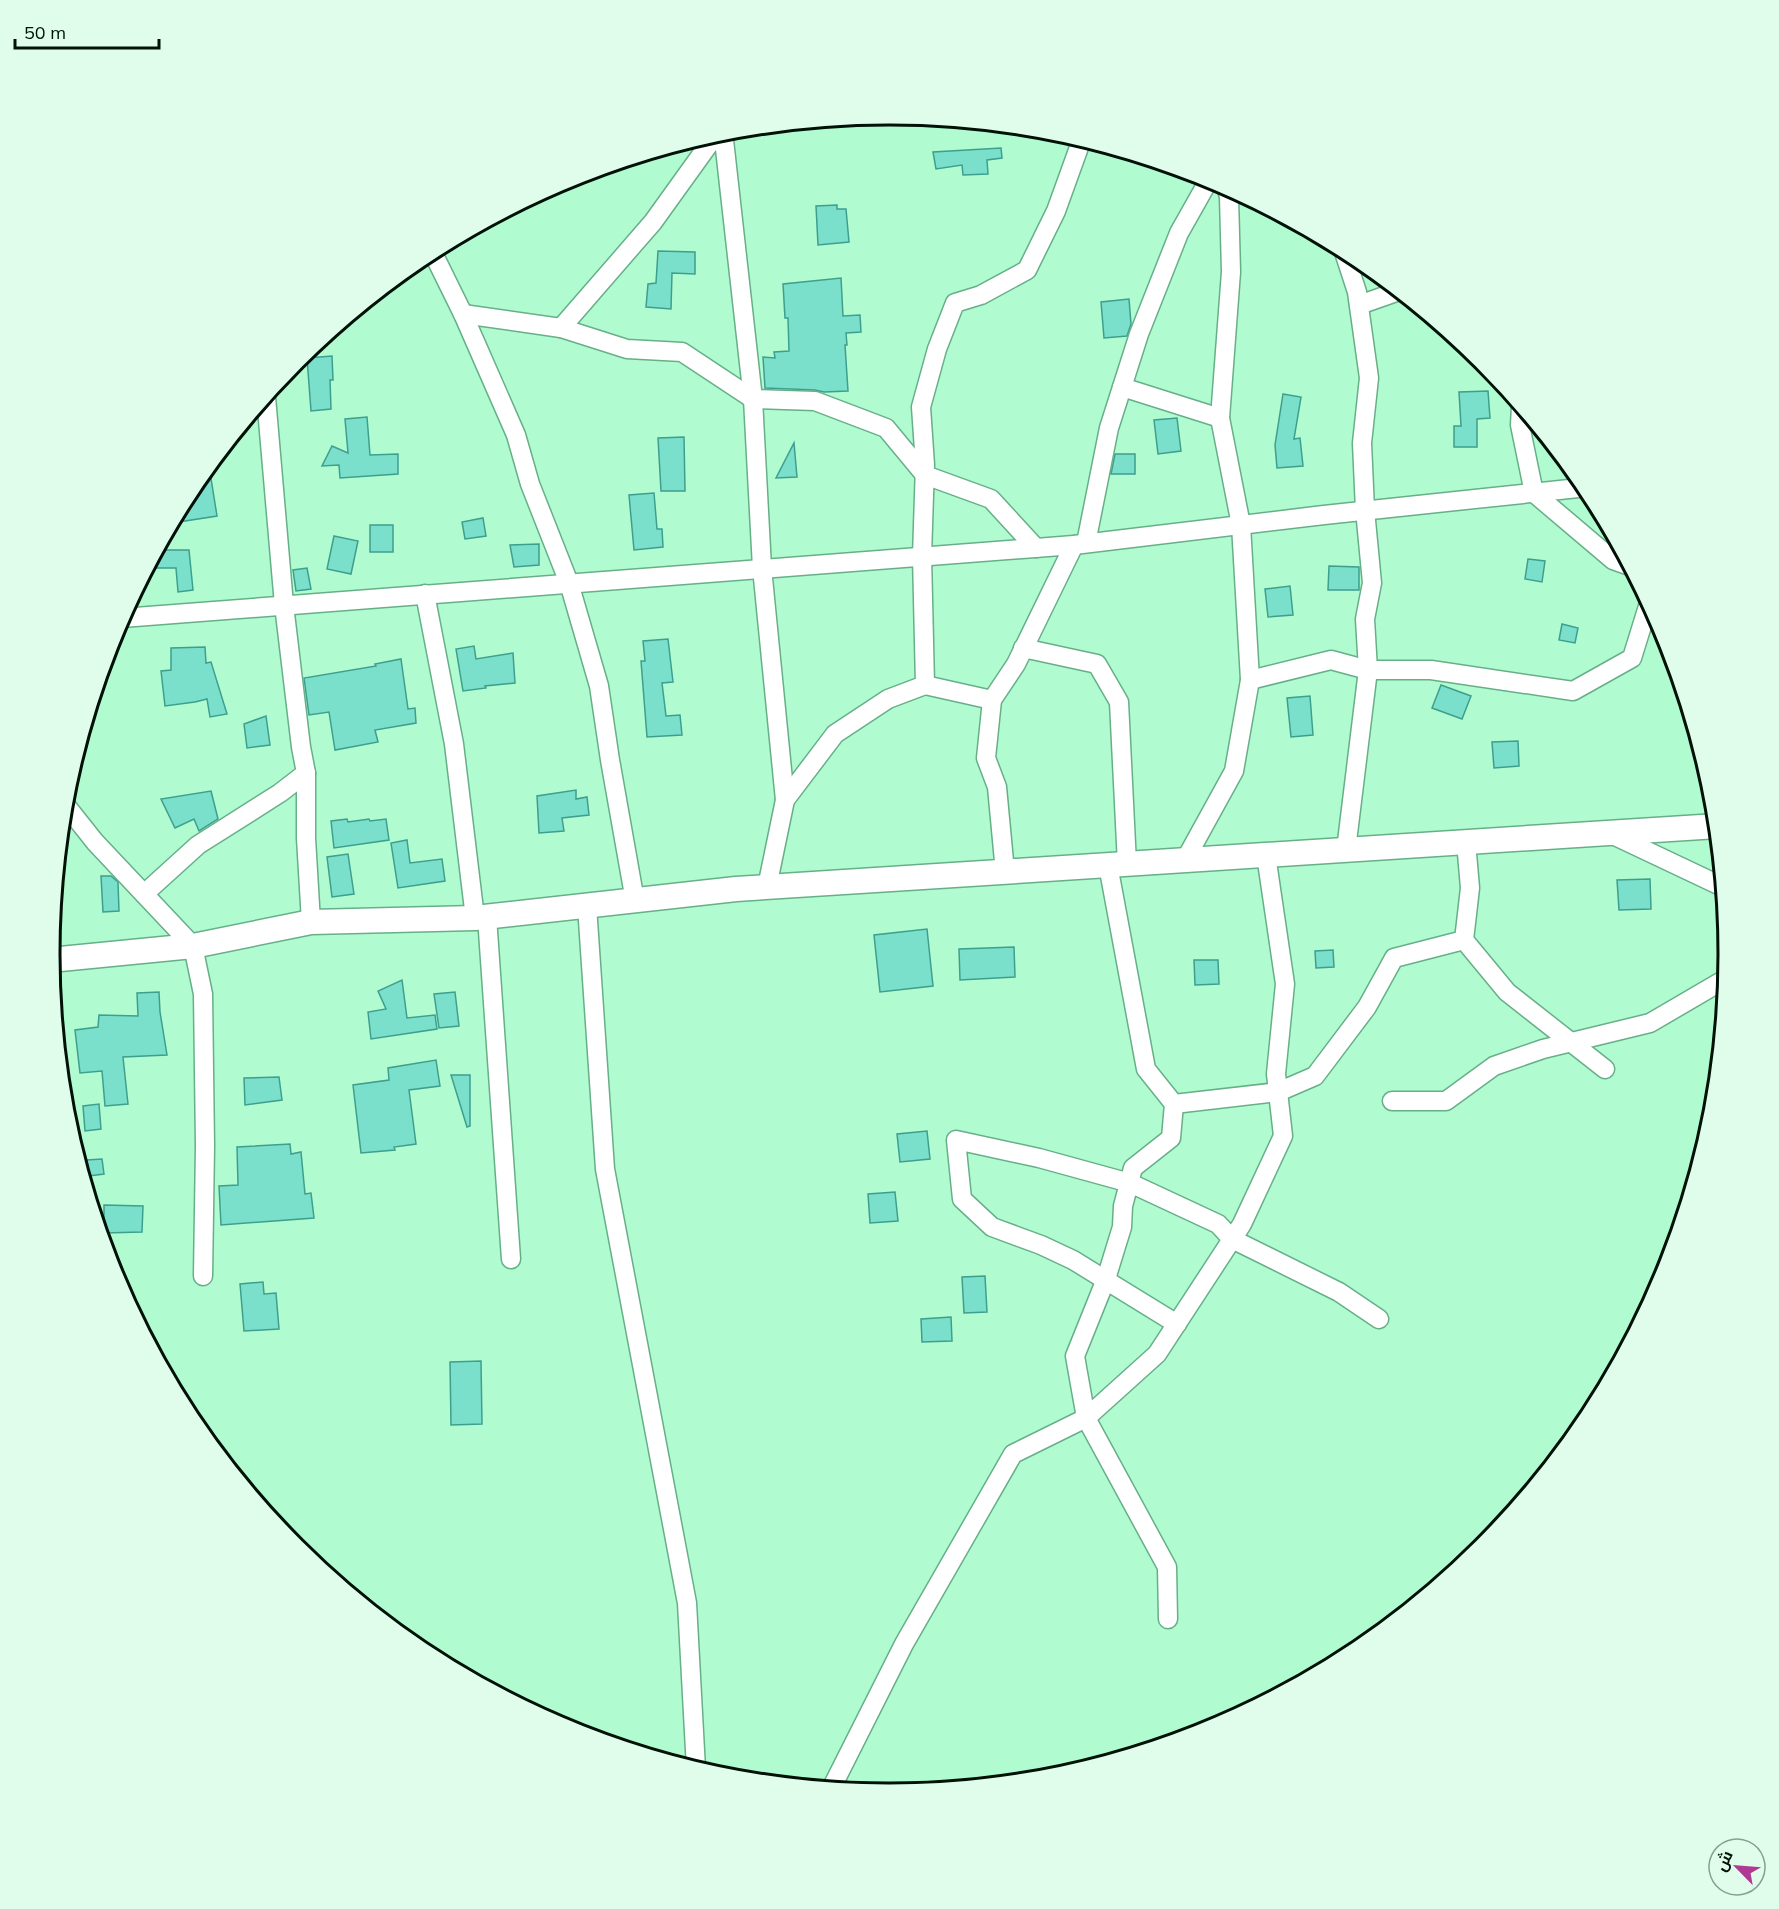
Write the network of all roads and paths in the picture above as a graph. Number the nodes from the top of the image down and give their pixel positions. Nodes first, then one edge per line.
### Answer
1 (724, 142) edge
2 (708, 146) edge
3 (1079, 147) edge
4 (1205, 187) edge
5 (1229, 198) edge
6 (437, 260) edge
7 (1348, 264) edge
8 (1391, 294) edge
9 (1359, 305) junction
10 (463, 314) junction
11 (561, 328) junction
12 (1122, 387) junction
13 (753, 399) junction
14 (267, 407) edge
15 (1520, 417) edge
16 (1220, 418) junction
17 (925, 475) junction
18 (1575, 488) edge
19 (1534, 493) junction
20 (1365, 510) junction
21 (1241, 525) junction
22 (1080, 544) junction
23 (1035, 548) junction
24 (922, 556) junction
25 (1620, 562) edge
26 (762, 568) junction
27 (569, 583) junction
28 (425, 594) junction
29 (284, 605) junction
30 (1645, 615) edge
31 (132, 617) edge
32 (1023, 648) junction
33 (1368, 670) junction
34 (1250, 680) junction
35 (925, 685) junction
36 (992, 700) junction
37 (306, 772) junction
38 (785, 800) junction
39 (72, 814) edge
40 (1709, 827) edge
41 (1610, 833) junction
42 (1466, 842) junction
43 (1346, 850) junction
44 (1266, 855) junction
45 (1185, 860) junction
46 (1118, 864) junction
47 (1005, 872) junction
48 (1715, 883) edge
49 (766, 887) junction
50 (144, 894) junction
51 (635, 901) junction
52 (587, 906) junction
53 (481, 917) junction
54 (311, 922) junction
55 (1464, 940) junction
56 (193, 946) junction
57 (60, 959) edge
58 (1718, 983) edge
59 (1571, 1042) junction
60 (1605, 1070) dead end
61 (1278, 1092) junction
62 (1392, 1101) dead end
63 (1174, 1104) junction
64 (1130, 1183) junction
65 (1232, 1239) junction
66 (511, 1259) dead end
67 (203, 1276) dead end
68 (1106, 1279) junction
69 (1379, 1318) dead end
70 (1177, 1324) junction
71 (1086, 1418) junction
72 (1168, 1619) dead end
73 (696, 1761) edge
74 (835, 1782) edge

1 - 13 street
2 - 11 street
3 - 17 street
4 - 12 street
5 - 16 street
6 - 10 street
7 - 9 street
8 - 9 street
9 - 20 street
10 - 11 street
10 - 27 street
11 - 13 street
12 - 16 street
12 - 22 street
13 - 17 street
13 - 26 street
14 - 29 street
15 - 19 street
16 - 21 street
17 - 23 street
17 - 24 street
18 - 19 street
19 - 20 street
19 - 25 street
20 - 21 street
20 - 33 street
21 - 22 street
21 - 34 street
22 - 23 street
22 - 32 street
23 - 24 street
24 - 26 street
24 - 35 street
26 - 27 street
26 - 38 street
27 - 28 street
27 - 51 street
28 - 29 street
28 - 53 street
29 - 31 street
29 - 37 street
30 - 33 street
32 - 36 street
32 - 46 street
33 - 34 street
33 - 43 street
34 - 45 street
35 - 36 street
35 - 38 street
36 - 47 street
37 - 50 street
37 - 54 street
38 - 49 street
39 - 50 street
40 - 41 main road
41 - 42 main road
41 - 48 street
42 - 43 main road
42 - 55 street
43 - 44 main road
44 - 45 main road
44 - 61 street
45 - 46 main road
46 - 47 main road
46 - 63 street
47 - 49 main road
49 - 51 main road
50 - 56 street
51 - 52 main road
52 - 53 main road
52 - 73 street
53 - 54 main road
53 - 66 street
54 - 56 main road
55 - 59 street
55 - 61 street
56 - 57 main road
56 - 67 street
58 - 59 street
59 - 60 street
59 - 62 street
61 - 63 street
61 - 65 street
63 - 64 street
64 - 65 street
64 - 68 street
64 - 68 street
65 - 69 street
65 - 70 street
68 - 70 street
68 - 71 street
70 - 71 street
71 - 72 street
71 - 74 street

